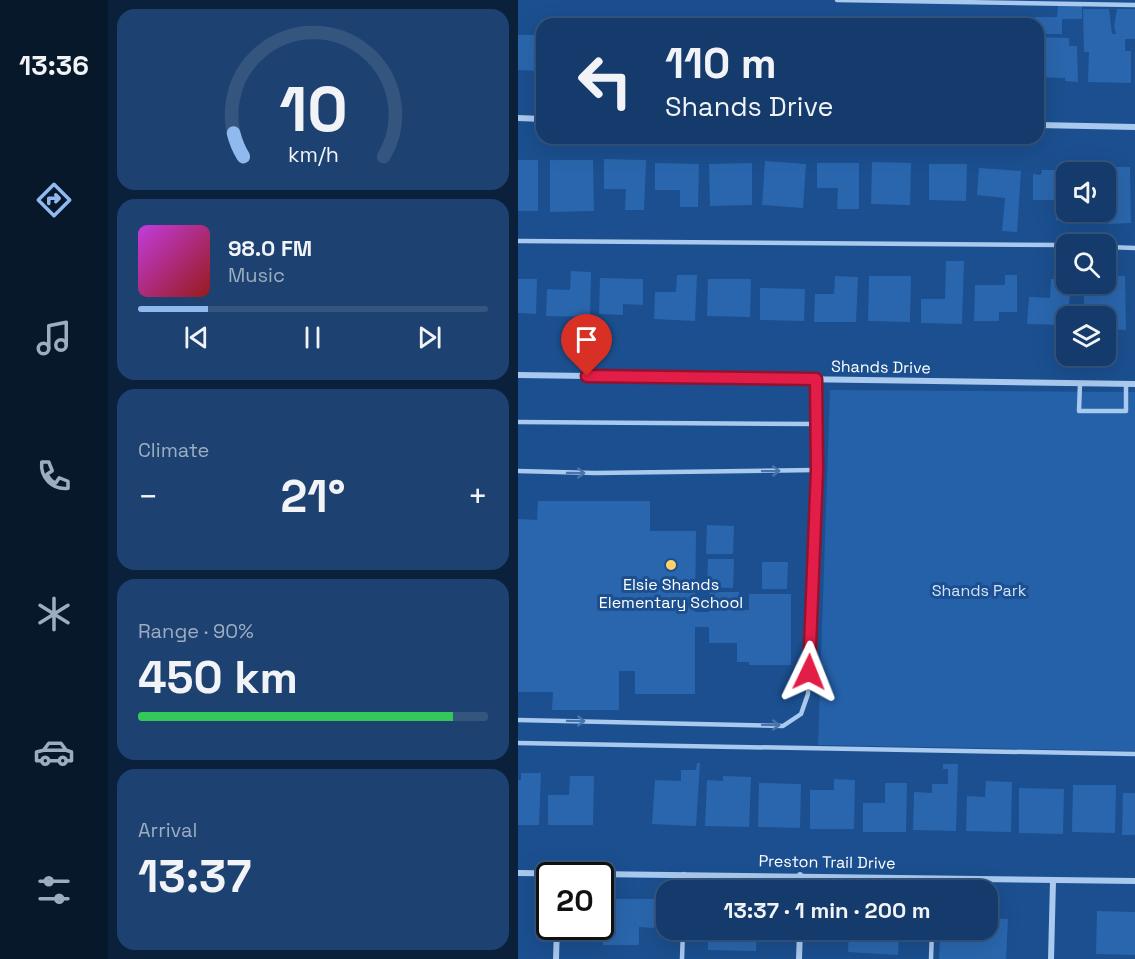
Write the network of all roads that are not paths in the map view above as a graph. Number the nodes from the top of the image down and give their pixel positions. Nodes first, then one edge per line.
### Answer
1 (837, 0) edge
2 (1136, 5) edge
3 (518, 118) edge
4 (536, 119) edge
5 (1044, 125) edge
6 (1136, 127) edge
7 (518, 241) edge
8 (1056, 245) edge
9 (1116, 247) edge
10 (1136, 248) edge
11 (518, 375) edge
12 (816, 379) junction
13 (1080, 383) junction
14 (1126, 384) junction
15 (1136, 384) edge
16 (518, 422) edge
17 (817, 424) junction
18 (817, 470) junction
19 (518, 471) edge
20 (518, 720) edge
21 (518, 744) edge
22 (1136, 754) edge
23 (518, 873) edge
24 (536, 874) edge
25 (684, 874) junction
26 (614, 875) edge
27 (800, 875) junction
28 (933, 878) joint
29 (684, 880) edge
30 (800, 880) edge
31 (1053, 881) junction
32 (1136, 881) edge
33 (557, 940) edge
34 (683, 940) edge
35 (800, 940) edge
36 (932, 940) edge
37 (556, 959) edge
38 (682, 959) edge
39 (799, 959) edge
40 (931, 959) edge
41 (1051, 959) edge

1 - 2 lane
3 - 4 street
5 - 6 street
7 - 8 lane
9 - 10 lane
11 - 12 street, Shands Drive
12 - 13 street, Shands Drive
12 - 17 lane
13 - 14 street, Shands Drive
13 - 14 lane
14 - 15 street, Shands Drive
16 - 17 lane
17 - 18 lane
19 -> 18 lane
20 -> 18 lane
21 - 22 lane
23 - 24 street, Preston Trail Drive
25 - 26 street, Preston Trail Drive
25 - 27 street, Preston Trail Drive
25 - 29 lane
27 - 28 street, Preston Trail Drive
27 - 30 street
28 - 31 street, Preston Trail Drive
31 - 32 street, Preston Trail Drive
31 - 41 street
33 - 37 street
34 - 38 lane
35 - 39 street
36 - 40 lane

